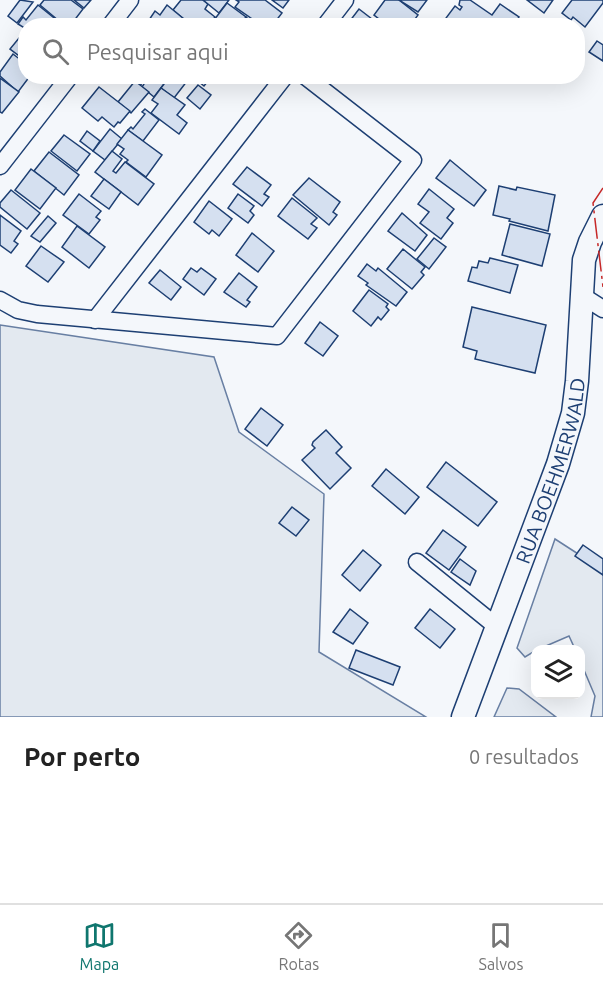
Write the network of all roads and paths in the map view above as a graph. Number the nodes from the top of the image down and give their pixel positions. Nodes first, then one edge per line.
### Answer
1 (130, 0) edge
2 (345, 0) edge
3 (116, 18) edge
4 (331, 18) edge
5 (64, 84) edge
6 (279, 84) edge
7 (315, 84) edge
8 (0, 166) edge
9 (603, 216) edge
10 (581, 295) junction
11 (0, 300) edge
12 (603, 309) edge
13 (95, 320) junction
14 (417, 562) dead end
15 (496, 626) junction
16 (463, 717) edge

1 - 3 street
2 - 4 street
5 - 8 street
6 - 13 street
7 - 13 street
9 - 10 main road, RUA BOEHMERWALD
10 - 12 street
10 - 15 main road, RUA BOEHMERWALD
11 - 13 street
14 - 15 street
15 - 16 main road, RUA BOEHMERWALD

